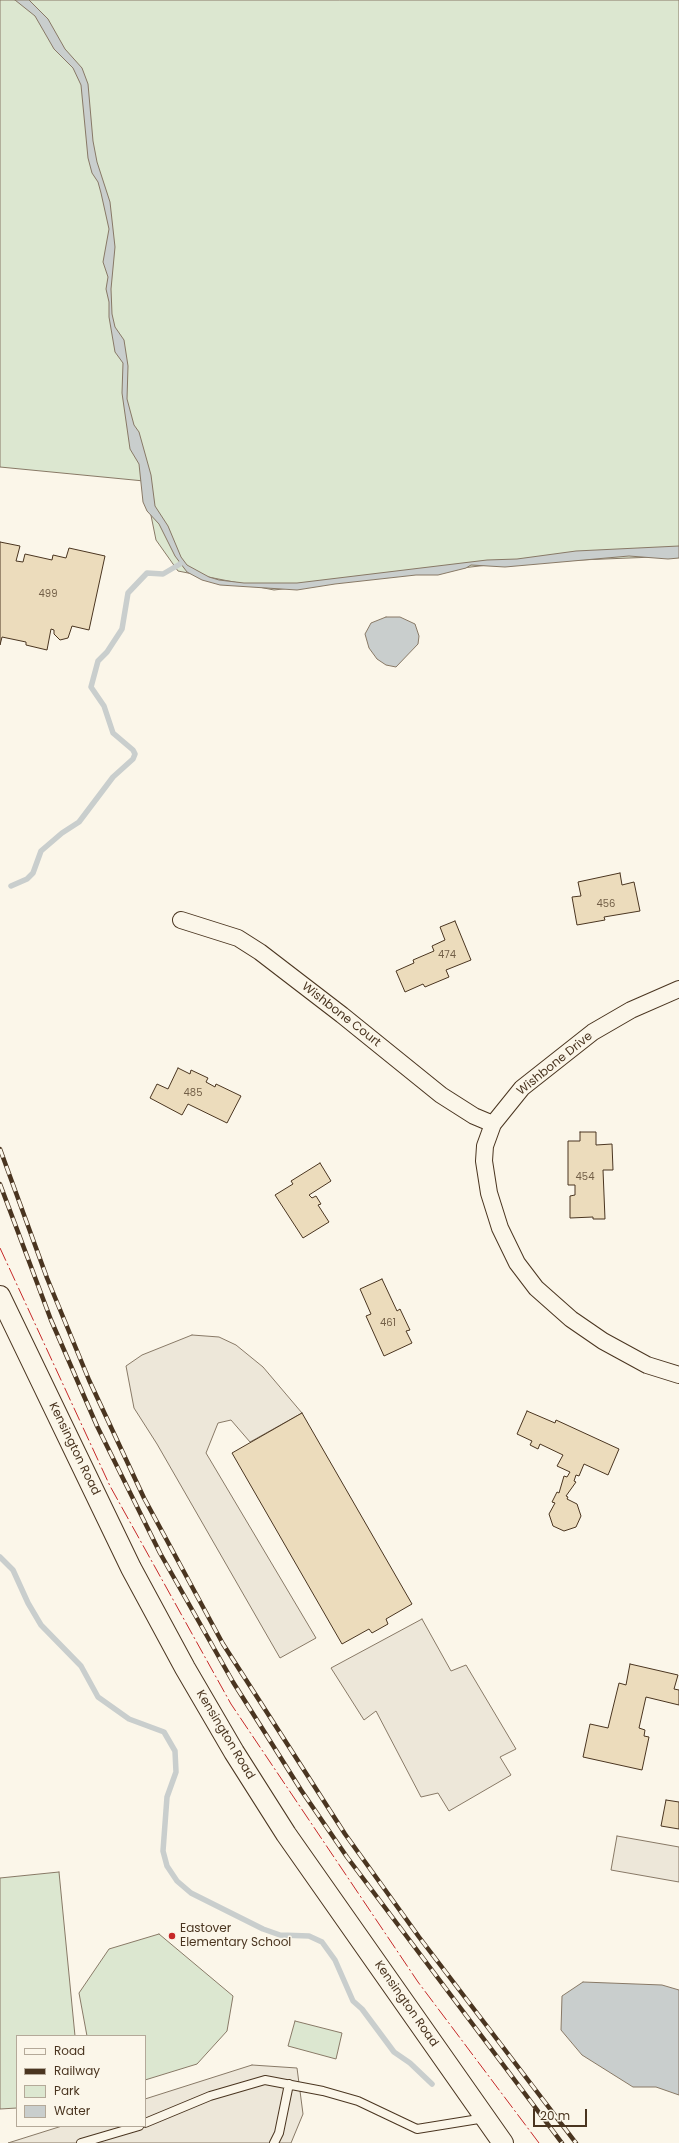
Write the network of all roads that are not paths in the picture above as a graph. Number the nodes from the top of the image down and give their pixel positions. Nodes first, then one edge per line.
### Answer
1 (181, 920) dead end
2 (679, 989) edge
3 (493, 1124) junction
4 (0, 1296) edge
5 (679, 1375) edge
6 (289, 2084) junction
7 (485, 2118) junction
8 (146, 2124) edge
9 (136, 2127) edge
10 (81, 2143) edge
11 (274, 2143) edge
12 (503, 2143) edge

1 - 3 street, Wishbone Court
2 - 3 street, Wishbone Drive
3 - 5 street, Wishbone Drive
4 - 7 street, Kensington Road
6 - 7 lane
6 - 8 lane
6 - 11 lane
7 - 12 street, Kensington Road
9 - 10 lane

